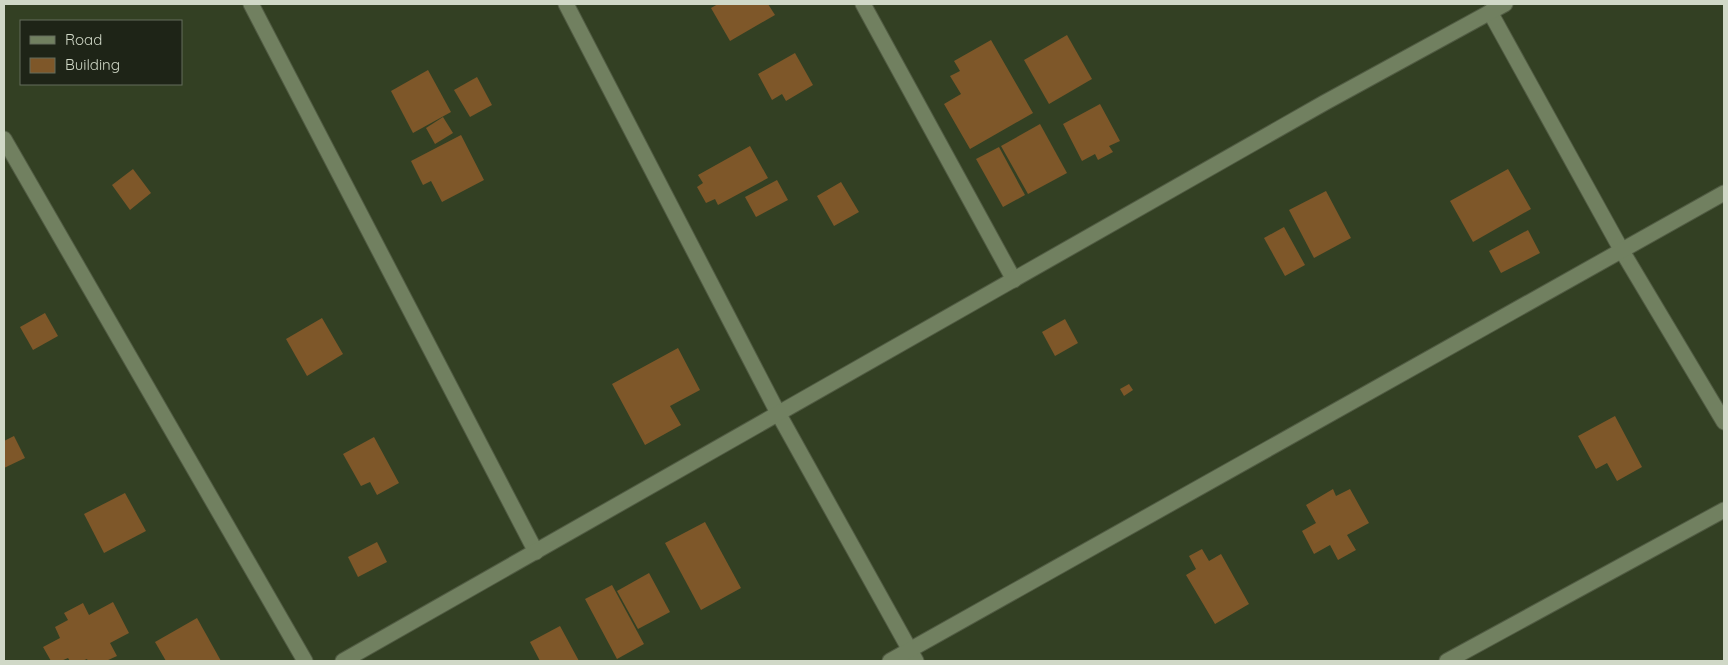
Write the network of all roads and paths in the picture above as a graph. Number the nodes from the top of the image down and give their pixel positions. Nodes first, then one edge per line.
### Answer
1 (251, 4) edge
2 (566, 4) edge
3 (863, 4) edge
4 (1505, 4) edge
5 (1490, 12) junction
6 (4, 139) edge
7 (1724, 194) edge
8 (1622, 251) junction
9 (1014, 280) junction
10 (778, 413) junction
11 (1724, 422) edge
12 (1724, 510) edge
13 (536, 552) junction
14 (913, 656) edge
15 (305, 661) edge
16 (343, 661) edge
17 (890, 661) edge
18 (1447, 661) edge

1 - 13 street
2 - 10 street
3 - 9 street
4 - 5 street
5 - 8 street
5 - 9 street
6 - 15 street
7 - 8 street
8 - 11 street
8 - 14 street
9 - 10 street
10 - 13 street
10 - 14 street
12 - 18 street
13 - 16 street
14 - 17 street

